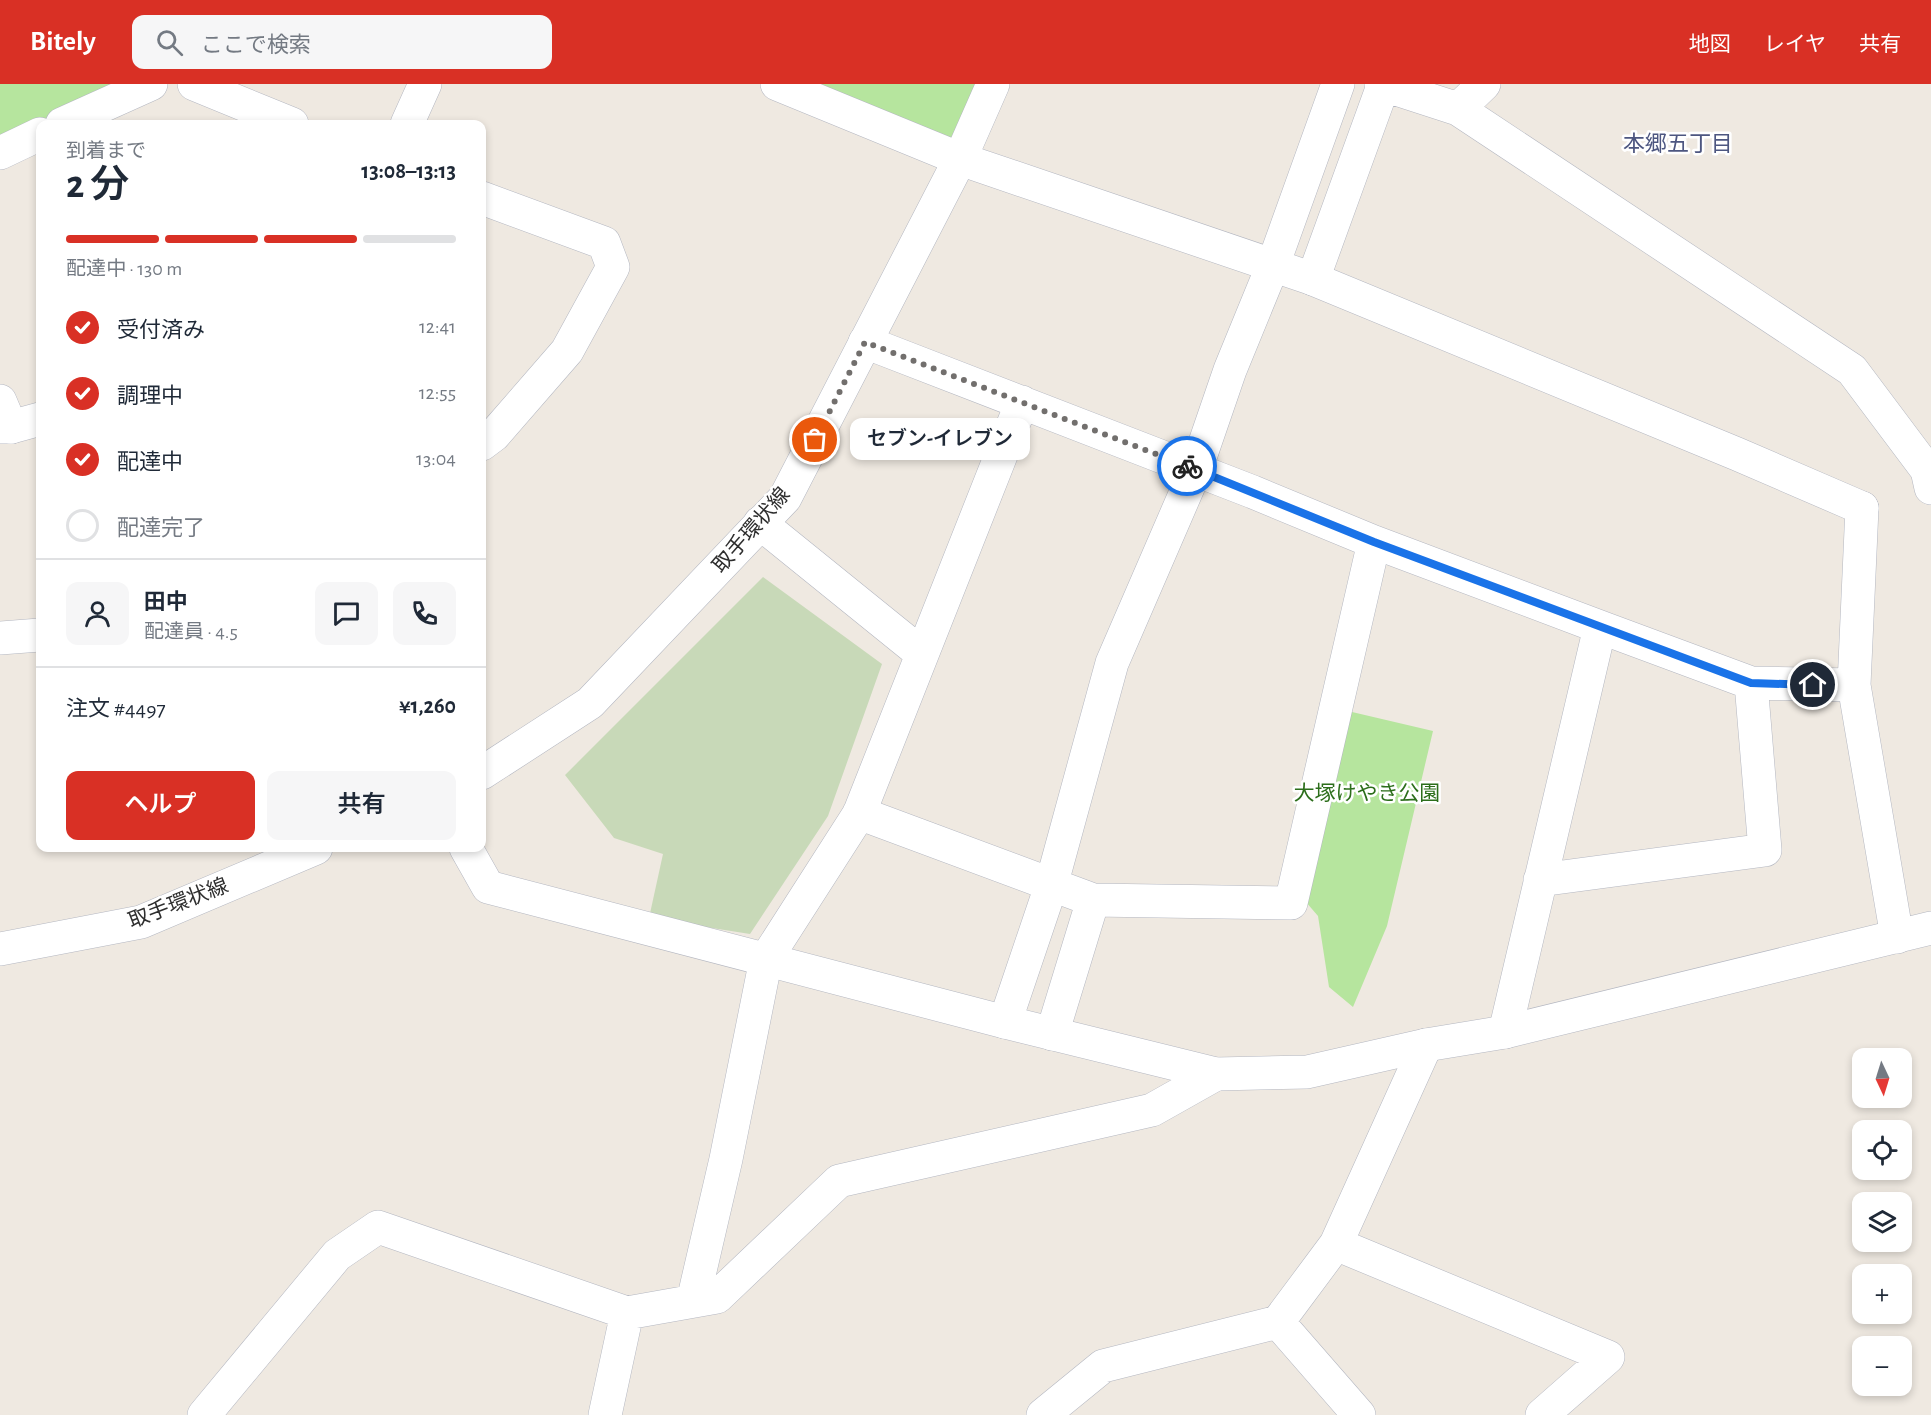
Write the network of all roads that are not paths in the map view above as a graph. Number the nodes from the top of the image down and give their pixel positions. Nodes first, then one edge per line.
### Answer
1 (151, 84) edge
2 (194, 84) edge
3 (425, 84) edge
4 (777, 84) edge
5 (993, 84) edge
6 (1338, 84) edge
7 (1484, 84) edge
8 (1382, 85) edge
9 (1458, 110) junction
10 (71, 120) edge
11 (282, 120) edge
12 (409, 120) edge
13 (36, 136) edge
14 (0, 153) edge
15 (960, 159) junction
16 (486, 199) edge
17 (1273, 265) junction
18 (1313, 279) junction
19 (865, 342) junction
20 (1022, 402) junction
21 (486, 441) edge
22 (1196, 469) junction
23 (1931, 488) edge
24 (760, 523) junction
25 (1374, 542) junction
26 (1600, 627) junction
27 (36, 635) edge
28 (0, 638) edge
29 (922, 654) junction
30 (1751, 683) junction
31 (1854, 686) junction
32 (486, 770) edge
33 (859, 813) junction
34 (307, 852) edge
35 (468, 852) edge
36 (1540, 880) junction
37 (1051, 885) junction
38 (1093, 900) junction
39 (1931, 928) edge
40 (1897, 937) junction
41 (0, 949) edge
42 (766, 958) junction
43 (1005, 1022) junction
44 (1504, 1032) junction
45 (1052, 1034) junction
46 (1426, 1045) junction
47 (1216, 1074) junction
48 (1336, 1244) junction
49 (693, 1301) junction
50 (627, 1313) junction
51 (1278, 1322) junction
52 (204, 1415) edge
53 (605, 1415) edge
54 (1044, 1415) edge
55 (1359, 1415) edge
56 (1542, 1415) edge

1 - 10 street
2 - 11 street
3 - 12 street
4 - 15 street
5 - 15 street, 取手環状線
6 - 17 street
7 - 9 street
8 - 9 street
8 - 18 street
9 - 23 street
13 - 14 street
15 - 17 street
15 - 19 street, 取手環状線
16 - 21 street
17 - 18 street
17 - 22 street
18 - 31 street
19 - 20 street
19 - 24 street, 取手環状線
20 - 22 street
20 - 29 street
22 - 25 street
22 - 37 street
24 - 29 street
24 - 32 street, 取手環状線
25 - 26 street
25 - 38 street
26 - 30 street
26 - 36 street
27 - 28 street
29 - 33 street
30 - 31 street
30 - 36 street
31 - 40 street
33 - 37 street
33 - 42 street
34 - 41 street, 取手環状線
35 - 42 street
36 - 44 street
37 - 38 street
37 - 43 street
38 - 45 street
39 - 40 street
40 - 44 street
42 - 43 street
42 - 49 street
43 - 45 street
44 - 46 street
45 - 47 street
46 - 47 street
46 - 48 street
47 - 49 street
48 - 51 street
48 - 56 street
49 - 50 street
50 - 52 street
50 - 53 street
51 - 54 street
51 - 55 street

